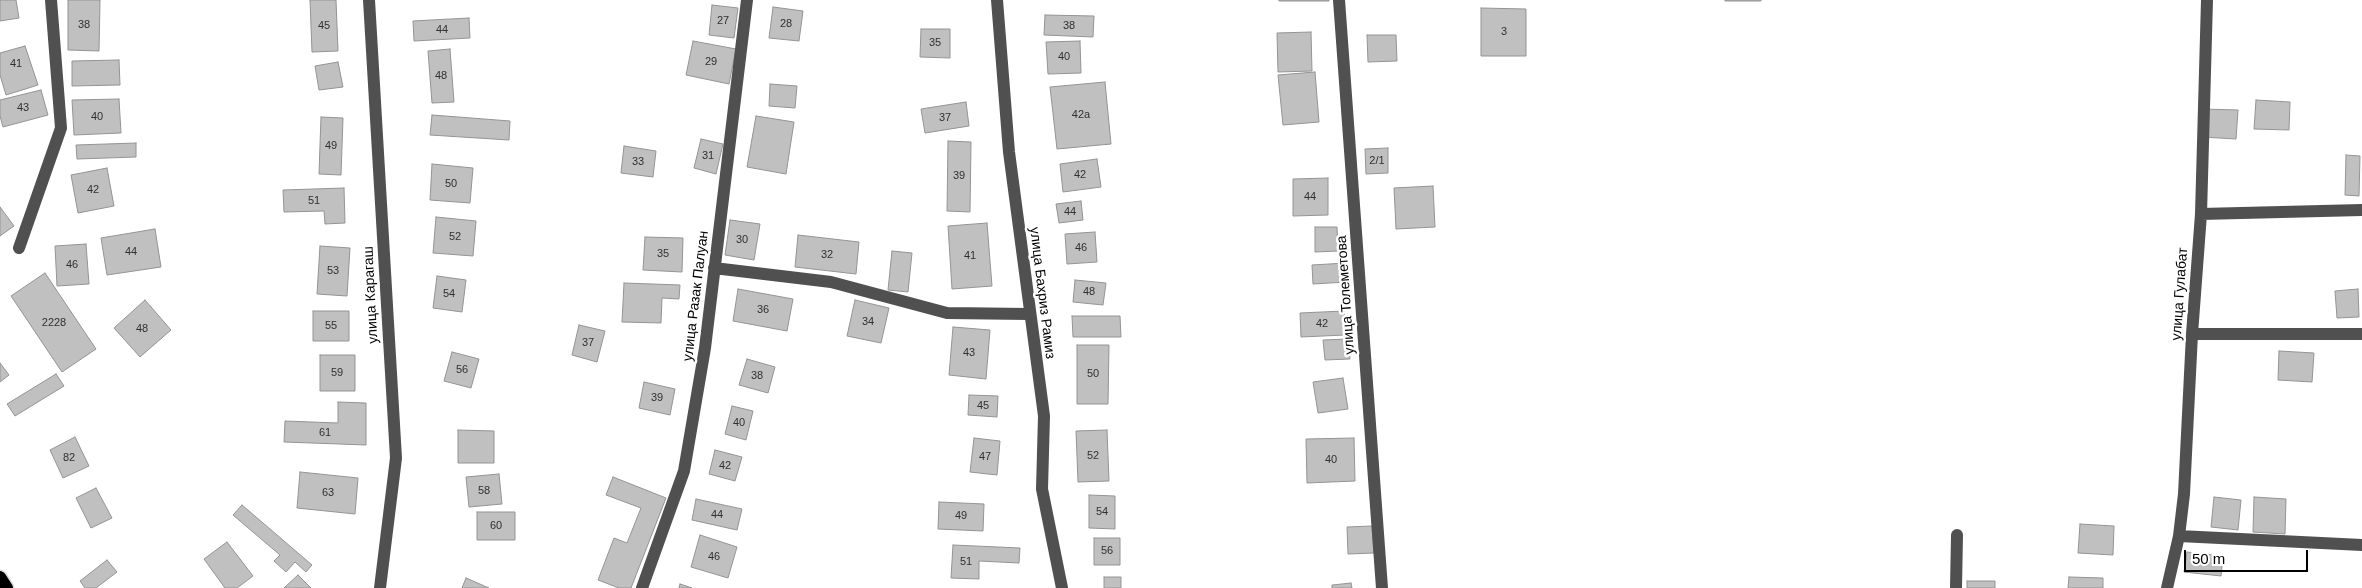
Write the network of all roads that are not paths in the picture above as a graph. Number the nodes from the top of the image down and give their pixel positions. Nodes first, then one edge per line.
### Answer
1 (51, 0) edge
2 (370, 0) edge
3 (747, 0) edge
4 (997, 0) edge
5 (1339, 0) edge
6 (2208, 0) edge
7 (2362, 210) edge
8 (2201, 214) junction
9 (19, 248) dead end
10 (714, 268) junction
11 (1029, 314) junction
12 (2192, 334) junction
13 (2362, 334) edge
14 (1957, 535) dead end
15 (2179, 536) junction
16 (2362, 545) edge
17 (0, 577) edge
18 (7, 588) edge
19 (380, 588) edge
20 (642, 588) edge
21 (1062, 588) edge
22 (1382, 588) edge
23 (1956, 588) edge
24 (2167, 588) edge

1 - 9 street
2 - 19 street, улица Карагаш
3 - 10 street, улица Разак Палуан
4 - 11 street, улица Бахриз Рамиз
5 - 22 street, улица Толеметова
6 - 8 street, улица Гулабат
7 - 8 street
8 - 12 street, улица Гулабат
10 - 11 street
10 - 20 street, улица Разак Палуан
11 - 21 street, улица Бахриз Рамиз
12 - 13 street
12 - 15 street, улица Гулабат
14 - 23 street
15 - 16 street
15 - 24 street, улица Гулабат
17 - 18 main road

